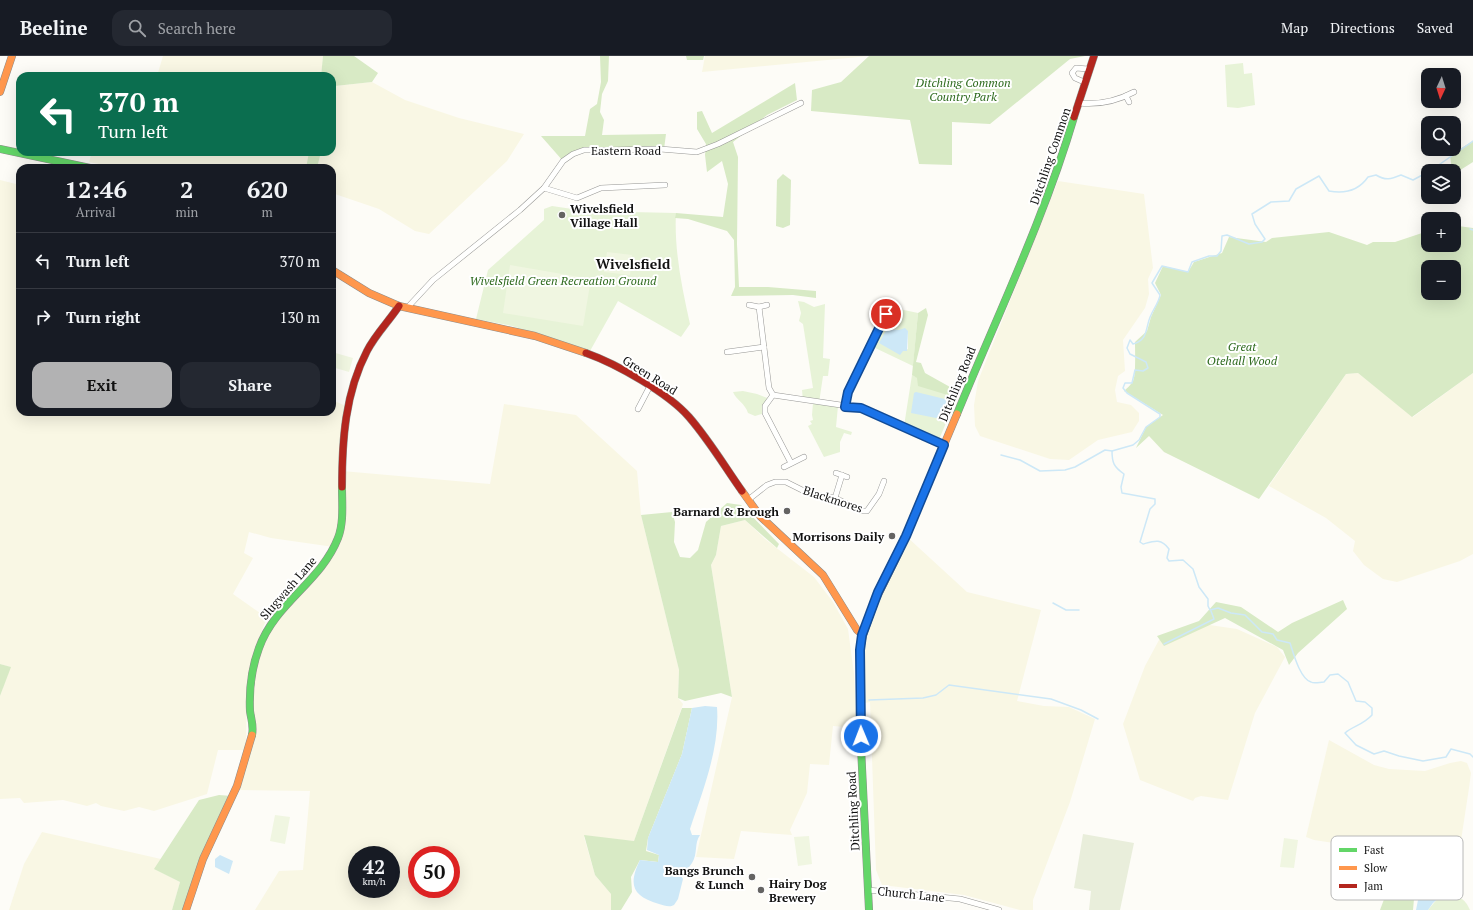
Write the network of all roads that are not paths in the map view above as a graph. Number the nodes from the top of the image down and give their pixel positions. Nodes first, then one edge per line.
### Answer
1 (12, 56) edge
2 (1094, 56) edge
3 (1088, 69) junction
4 (1, 82) edge
5 (1084, 82) junction
6 (0, 92) edge
7 (1134, 92) dead end
8 (1126, 96) junction
9 (1129, 102) dead end
10 (802, 103) dead end
11 (1079, 103) junction
12 (0, 148) edge
13 (16, 152) edge
14 (36, 156) edge
15 (72, 164) edge
16 (665, 185) dead end
17 (544, 188) junction
18 (1021, 262) joint
19 (336, 272) edge
20 (749, 305) dead end
21 (767, 305) dead end
22 (398, 306) junction
23 (759, 307) junction
24 (408, 308) junction
25 (886, 314) dead end
26 (875, 318) dead end
27 (882, 322) junction
28 (764, 347) junction
29 (727, 352) dead end
30 (650, 386) junction
31 (773, 395) junction
32 (845, 407) junction
33 (638, 409) dead end
34 (944, 445) junction
35 (804, 457) dead end
36 (791, 463) junction
37 (784, 467) dead end
38 (836, 473) dead end
39 (884, 481) dead end
40 (835, 498) junction
41 (748, 500) junction
42 (862, 635) junction
43 (868, 890) junction
44 (186, 910) edge
45 (869, 910) edge
46 (999, 910) edge

1 - 4 street
2 - 3 street, Ditchling Common
3 - 5 street, Ditchling Common
3 - 5 street
4 - 6 street
5 - 11 street, Ditchling Common
7 - 8 street
8 - 9 street
8 - 11 street
10 - 17 street, Eastern Road
11 - 18 street, Ditchling Common
12 - 13 street
14 - 15 street
16 - 17 street
17 - 24 street, Eastern Road
18 - 34 street, Ditchling Road
19 - 22 street, Green Road
20 - 23 street
21 - 23 street
22 - 24 street, Green Road
22 - 44 street, Slugwash Lane
23 - 28 street
24 - 30 street, Green Road
25 - 27 street
26 - 27 street
27 - 32 street
28 - 29 street
28 - 31 street
30 - 33 street
30 - 41 street, Green Road
31 - 32 street
31 - 36 street
32 - 34 street
34 - 42 street, Ditchling Road
35 - 36 street
36 - 37 street
38 - 40 street
39 - 40 street, Blackmores
40 - 41 street, Blackmores
41 - 42 street, Green Road
42 - 43 street, Ditchling Road
43 - 45 street, Ditchling Road
43 - 46 street, Church Lane

